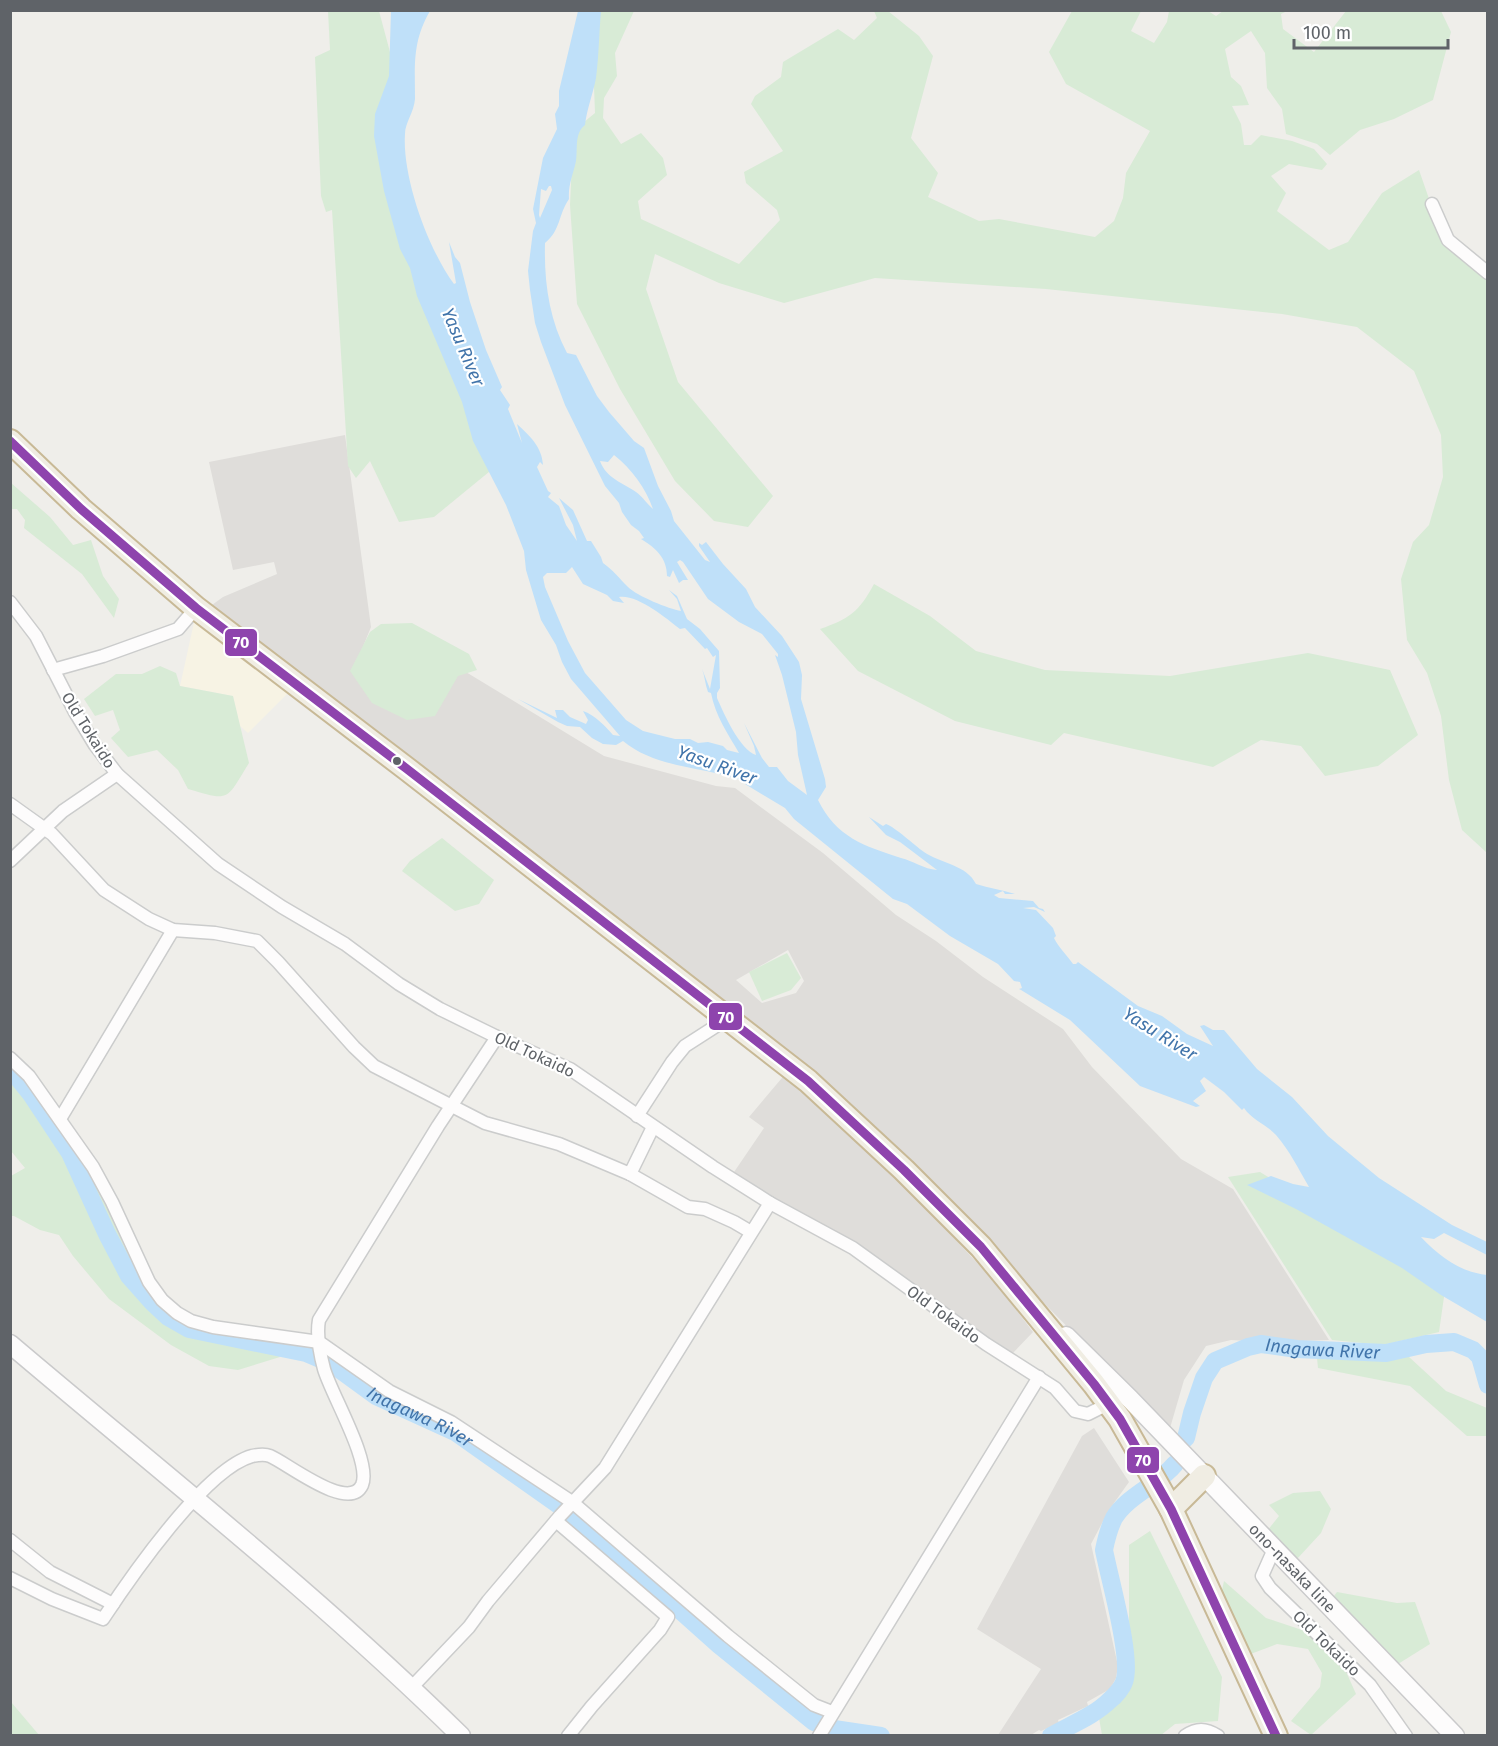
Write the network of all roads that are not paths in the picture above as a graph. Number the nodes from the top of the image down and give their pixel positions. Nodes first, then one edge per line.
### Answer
1 (1432, 204) dead end
2 (1488, 273) edge
3 (10, 441) edge
4 (10, 602) edge
5 (196, 608) junction
6 (54, 670) junction
7 (117, 774) junction
8 (10, 804) edge
9 (43, 829) junction
10 (10, 861) edge
11 (173, 930) junction
12 (727, 1018) junction
13 (497, 1037) junction
14 (10, 1058) edge
15 (451, 1107) junction
16 (638, 1116) junction
17 (60, 1119) junction
18 (653, 1127) junction
19 (630, 1174) junction
20 (770, 1203) junction
21 (956, 1224) junction
22 (751, 1232) junction
23 (1022, 1296) junction
24 (10, 1344) edge
25 (320, 1346) junction
26 (1039, 1377) junction
27 (1093, 1392) junction
28 (1204, 1476) junction
29 (194, 1499) junction
30 (1161, 1500) junction
31 (571, 1504) junction
32 (558, 1519) junction
33 (10, 1540) edge
34 (1274, 1549) junction
35 (10, 1578) edge
36 (113, 1604) junction
37 (412, 1687) junction
38 (831, 1714) junction
39 (819, 1734) edge
40 (1406, 1735) edge
41 (461, 1736) edge
42 (568, 1736) edge
43 (1185, 1736) edge
44 (1218, 1736) edge
45 (1260, 1736) edge
46 (1276, 1736) edge
47 (1455, 1736) edge

1 - 2 street
3 - 5 highway
4 - 6 street, Old Tokaido
5 - 6 street
5 - 12 highway
6 - 7 street, Old Tokaido
7 - 9 street
7 - 13 street, Old Tokaido
8 - 9 street
9 - 10 street
9 - 11 street
11 - 15 street
11 - 17 street
12 - 16 street
12 - 21 highway
13 - 15 street
13 - 16 street, Old Tokaido
14 - 17 street
15 - 19 street
15 - 25 street
16 - 18 street, Old Tokaido
17 - 25 street
18 - 19 street
18 - 20 street, Old Tokaido
19 - 22 street
20 - 22 street
20 - 26 street, Old Tokaido
21 - 23 highway
21 - 27 highway
22 - 31 street
23 - 27 highway
23 - 27 main road, ono-nasaka line
24 - 29 main road
25 - 29 street
25 - 31 street
26 - 27 street, Old Tokaido
26 - 38 street
27 - 28 main road, ono-nasaka line
27 - 30 highway
28 - 30 highway
28 - 34 main road, ono-nasaka line
29 - 36 street
29 - 37 main road
30 - 45 highway
30 - 46 highway
31 - 32 street
31 - 38 street
32 - 37 street
32 - 42 street
33 - 36 street
34 - 40 street, Old Tokaido
34 - 47 main road, ono-nasaka line
35 - 36 street
37 - 41 main road
38 - 39 street
43 - 44 street

